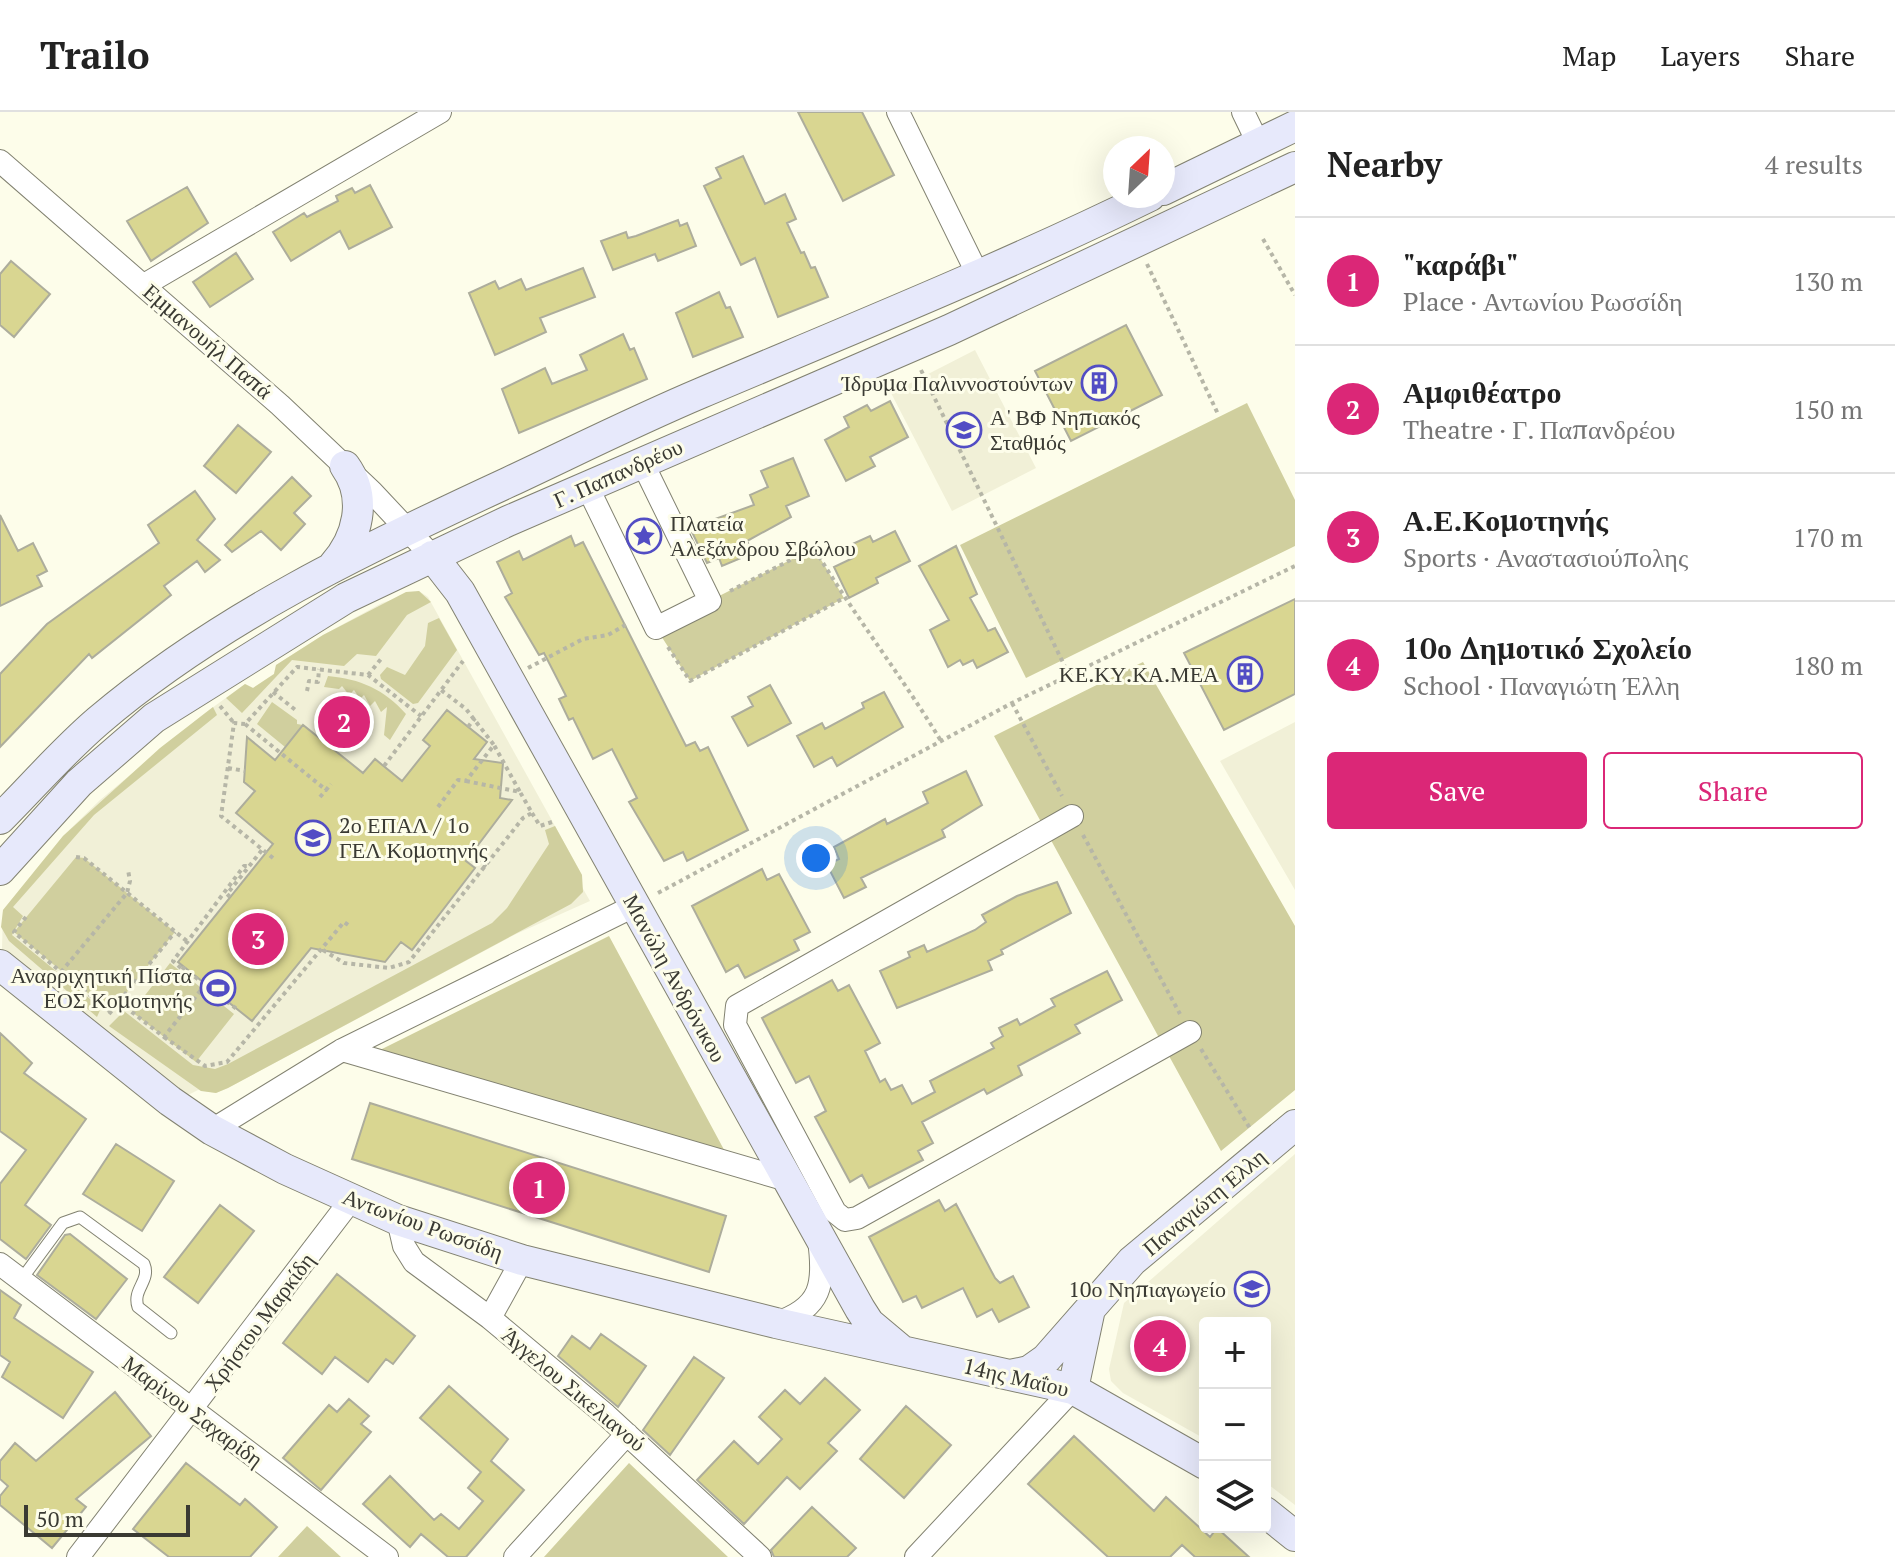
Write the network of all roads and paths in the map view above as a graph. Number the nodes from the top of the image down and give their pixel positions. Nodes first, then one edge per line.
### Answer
1 (440, 112) edge
2 (898, 112) edge
3 (1243, 112) edge
4 (1295, 126) edge
5 (1258, 143) junction
6 (0, 161) edge
7 (1295, 167) edge
8 (1175, 184) edge
9 (1125, 208) edge
10 (1263, 239) dead end
11 (1136, 240) junction
12 (979, 277) junction
13 (144, 285) junction
14 (1295, 295) edge
15 (909, 347) junction
16 (1218, 414) dead end
17 (642, 462) junction
18 (345, 466) junction
19 (587, 486) junction
20 (408, 529) junction
21 (432, 556) junction
22 (1295, 566) edge
23 (328, 570) junction
24 (844, 598) junction
25 (710, 601) junction
26 (652, 620) junction
27 (381, 659) dead end
28 (463, 661) dead end
29 (319, 669) junction
30 (368, 675) junction
31 (1069, 675) junction
32 (509, 678) junction
33 (441, 690) junction
34 (307, 691) dead end
35 (273, 692) junction
36 (218, 703) dead end
37 (1012, 703) junction
38 (298, 712) dead end
39 (421, 716) junction
40 (475, 718) junction
41 (234, 723) junction
42 (245, 724) junction
43 (468, 727) dead end
44 (941, 741) junction
45 (494, 745) junction
46 (384, 766) dead end
47 (228, 768) junction
48 (245, 771) dead end
49 (466, 781) junction
50 (331, 784) dead end
51 (326, 790) junction
52 (520, 792) junction
53 (320, 797) dead end
54 (438, 807) dead end
55 (532, 813) junction
56 (1072, 816) junction
57 (0, 819) edge
58 (552, 822) dead end
59 (262, 850) junction
60 (470, 856) dead end
61 (76, 857) dead end
62 (273, 858) dead end
63 (249, 866) junction
64 (486, 867) junction
65 (0, 870) edge
66 (128, 870) dead end
67 (127, 893) junction
68 (230, 897) dead end
69 (634, 906) junction
70 (26, 917) dead end
71 (351, 927) dead end
72 (175, 932) junction
73 (188, 942) junction
74 (323, 950) junction
75 (0, 965) edge
76 (61, 972) junction
77 (204, 986) junction
78 (119, 1002) junction
79 (238, 1010) dead end
80 (111, 1012) junction
81 (103, 1021) dead end
82 (1190, 1032) junction
83 (164, 1037) junction
84 (342, 1050) junction
85 (768, 1117) junction
86 (1295, 1125) edge
87 (212, 1130) junction
88 (1265, 1151) junction
89 (787, 1180) junction
90 (351, 1200) junction
91 (398, 1220) junction
92 (818, 1235) junction
93 (522, 1260) junction
94 (0, 1264) edge
95 (21, 1280) junction
96 (1090, 1308) junction
97 (490, 1318) junction
98 (776, 1323) junction
99 (171, 1333) dead end
100 (905, 1352) junction
101 (1010, 1375) junction
102 (1073, 1389) junction
103 (193, 1411) junction
104 (627, 1434) junction
105 (1200, 1461) edge
106 (1271, 1517) edge
107 (1295, 1536) edge
108 (78, 1557) edge
109 (387, 1557) edge
110 (515, 1557) edge
111 (760, 1557) edge
112 (916, 1557) edge

1 - 13 street
2 - 12 street
3 - 5 street
4 - 5 main road
5 - 8 main road
6 - 13 street, Εμμανουήλ Παπά
7 - 11 main road, Γ. Παπανδρέου
9 - 12 main road, Γ. Παπανδρέου
10 - 14 path
11 - 15 main road, Γ. Παπανδρέου
11 - 16 path
12 - 20 main road, Γ. Παπανδρέου
13 - 18 street, Εμμανουήλ Παπά
15 - 17 main road, Γ. Παπανδρέου
15 - 31 path
17 - 19 main road, Γ. Παπανδρέου
17 - 25 street
18 - 20 street, Εμμανουήλ Παπά
18 - 23 main road
19 - 21 main road, Γ. Παπανδρέου
19 - 26 street
20 - 21 street, Εμμανουήλ Παπά
20 - 23 main road, Γ. Παπανδρέου
21 - 32 main road, Μανώλη Ανδρόνικου
21 - 65 main road, Γ. Παπανδρέου
22 - 31 path
23 - 57 main road, Γ. Παπανδρέου
24 - 25 path
24 - 26 path
24 - 44 path
25 - 26 street
26 - 32 path
27 - 30 path
28 - 33 path
29 - 30 path
29 - 34 path
29 - 35 path
30 - 39 path
31 - 37 path
32 - 69 main road, Μανώλη Ανδρόνικου
33 - 39 path
33 - 40 path
35 - 38 path
35 - 42 path
36 - 41 path
37 - 44 path
37 - 56 path
39 - 46 path
40 - 43 path
40 - 45 path
41 - 42 path
41 - 47 path
42 - 51 path
44 - 69 path
45 - 49 path
45 - 52 path
47 - 48 path
47 - 59 path
49 - 52 path
49 - 54 path
50 - 51 path
51 - 53 path
52 - 55 path
55 - 58 path
55 - 64 path
56 - 82 path
56 - 85 street
59 - 62 path
59 - 63 path
60 - 64 path
61 - 67 path
63 - 68 path
63 - 73 path
64 - 74 path
66 - 67 path
67 - 72 path
67 - 76 path
69 - 84 street
69 - 85 main road, Μανώλη Ανδρόνικου
70 - 76 path
71 - 74 path
72 - 73 path
72 - 78 path
73 - 77 path
74 - 83 path
75 - 87 main road, Αντωνίου Ρωσσίδη
76 - 80 path
77 - 79 path
77 - 83 path
78 - 80 path
78 - 83 path
80 - 81 path
82 - 85 street
82 - 88 path
84 - 87 street
84 - 89 street
85 - 89 main road, Μανώλη Ανδρόνικου
86 - 88 main road, Παναγιώτη Έλλη
87 - 90 main road, Αντωνίου Ρωσσίδη
88 - 96 main road, Παναγιώτη Έλλη
89 - 92 main road, Μανώλη Ανδρόνικου
90 - 91 main road, Αντωνίου Ρωσσίδη
90 - 103 street, Χρήστου Μαρκίδη
91 - 93 main road, Αντωνίου Ρωσσίδη
91 - 97 street, Άγγελου Σικελιανού
92 - 98 street
92 - 100 main road, Μανώλη Ανδρόνικου
93 - 97 street
93 - 98 main road, Αντωνίου Ρωσσίδη
94 - 95 street, Μαρίνου Σαχαρίδη
95 - 99 lane
95 - 103 street, Μαρίνου Σαχαρίδη
96 - 101 main road, Παναγιώτη Έλλη
96 - 102 main road
97 - 104 street, Άγγελου Σικελιανού
98 - 100 main road, Αντωνίου Ρωσσίδη
100 - 101 main road, 14ης Μαΐου
101 - 102 main road, 14ης Μαΐου
102 - 105 main road, 14ης Μαΐου
102 - 112 street
103 - 108 street, Χρήστου Μαρκίδη
103 - 109 street, Μαρίνου Σαχαρίδη
104 - 110 street
104 - 111 street, Άγγελου Σικελιανού
106 - 107 main road

